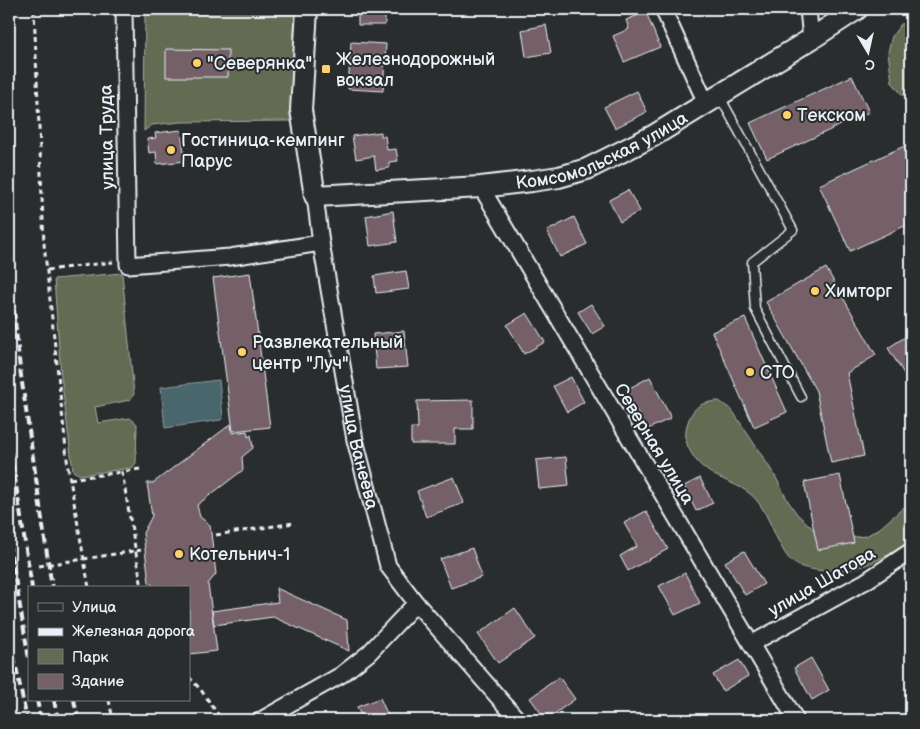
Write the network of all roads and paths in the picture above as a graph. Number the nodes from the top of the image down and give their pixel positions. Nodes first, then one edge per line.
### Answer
1 (34, 9) edge
2 (124, 9) edge
3 (307, 9) edge
4 (662, 9) edge
5 (808, 9) edge
6 (858, 9) edge
7 (810, 40) junction
8 (713, 99) junction
9 (481, 187) junction
10 (315, 196) junction
11 (321, 243) junction
12 (128, 263) junction
13 (47, 270) junction
14 (801, 397) dead end
15 (140, 469) dead end
16 (122, 472) junction
17 (70, 478) junction
18 (294, 523) dead end
19 (216, 536) dead end
20 (142, 550) dead end
21 (135, 551) junction
22 (911, 551) edge
23 (84, 559) junction
24 (39, 566) dead end
25 (89, 586) edge
26 (142, 586) edge
27 (416, 603) junction
28 (751, 644) junction
29 (190, 678) edge
30 (110, 702) edge
31 (114, 720) edge
32 (222, 720) edge
33 (261, 720) edge
34 (518, 720) edge
35 (796, 720) edge

1 - 13 path
2 - 12 street, улица Труда
3 - 10 street, улица Ванеева
4 - 8 street
5 - 7 street
6 - 7 street, Комсомольская улица
7 - 8 street, Комсомольская улица
8 - 9 street, Комсомольская улица
8 - 14 lane
9 - 10 street, Комсомольская улица
9 - 28 street, Северная улица
10 - 11 street, улица Ванеева
11 - 12 street
11 - 27 street, улица Ванеева
12 - 13 path
13 - 17 path
15 - 16 path
16 - 17 path
16 - 21 path
17 - 23 path
18 - 19 path
20 - 21 path
21 - 23 path
21 - 26 path
22 - 28 street, улица Шатова
23 - 24 path
23 - 25 path
27 - 33 street
27 - 34 street, улица Ванеева
28 - 35 street, Северная улица
29 - 32 path
30 - 31 path

